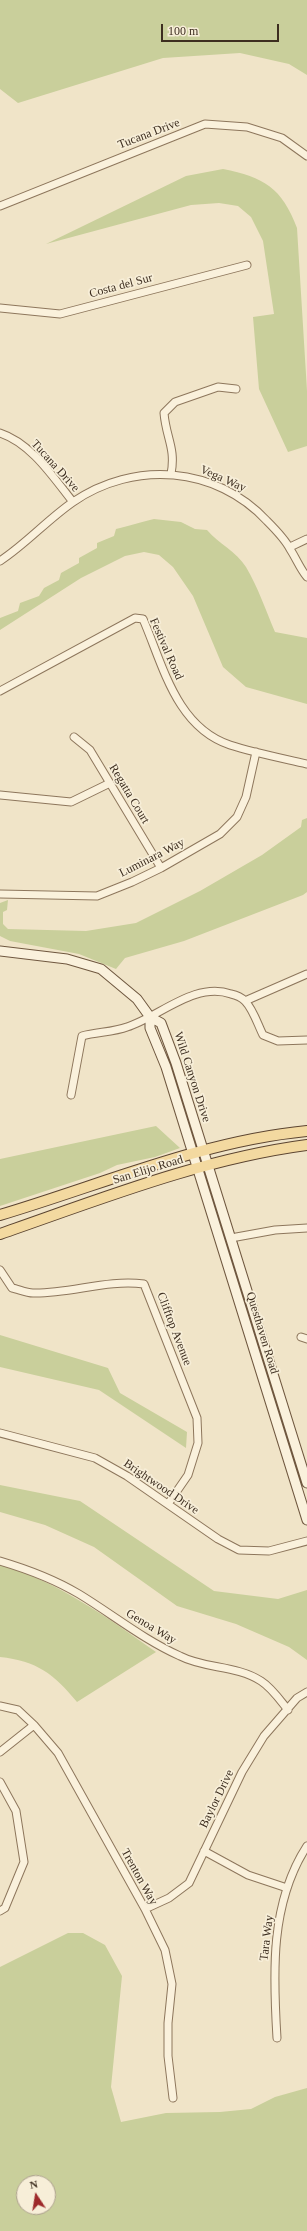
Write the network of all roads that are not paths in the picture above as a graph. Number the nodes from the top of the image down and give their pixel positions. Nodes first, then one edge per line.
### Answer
1 (307, 156) edge
2 (0, 206) edge
3 (247, 265) dead end
4 (0, 308) edge
5 (236, 389) dead end
6 (0, 433) edge
7 (171, 474) junction
8 (73, 502) junction
9 (307, 539) edge
10 (290, 547) junction
11 (0, 562) edge
12 (307, 577) edge
13 (0, 691) edge
14 (74, 737) dead end
15 (256, 752) junction
16 (307, 764) edge
17 (110, 783) junction
18 (0, 795) edge
19 (161, 868) junction
20 (0, 894) edge
21 (0, 951) edge
22 (307, 974) edge
23 (245, 1001) junction
24 (150, 1017) junction
25 (307, 1040) edge
26 (71, 1095) dead end
27 (307, 1131) edge
28 (307, 1145) edge
29 (203, 1151) junction
30 (193, 1154) junction
31 (208, 1164) junction
32 (197, 1168) junction
33 (0, 1215) edge
34 (307, 1228) edge
35 (0, 1234) edge
36 (231, 1238) junction
37 (0, 1270) edge
38 (0, 1433) edge
39 (307, 1483) edge
40 (168, 1504) junction
41 (307, 1520) edge
42 (307, 1541) edge
43 (0, 1561) edge
44 (307, 1692) edge
45 (0, 1706) edge
46 (288, 1710) junction
47 (34, 1724) junction
48 (0, 1752) edge
49 (0, 1782) edge
50 (307, 1846) edge
51 (204, 1851) junction
52 (287, 1888) junction
53 (145, 1909) junction
54 (0, 1911) edge
55 (277, 2038) dead end
56 (173, 2098) dead end

1 - 2 street, Tucana Drive
3 - 4 street, Costa del Sur
5 - 7 street
6 - 8 street, Tucana Drive
7 - 8 street, Vega Way
7 - 10 street, Vega Way
8 - 11 street, Vega Way
9 - 10 street
10 - 12 street, Vega Way
13 - 15 street, Festival Road
14 - 17 street, Regatta Court
15 - 16 street
15 - 19 street, Luminara Way
17 - 18 street
17 - 19 street, Regatta Court
19 - 20 street, Luminara Way
21 - 24 street, Wild Canyon Drive
22 - 23 street
23 - 24 street
23 - 25 street
24 - 26 street
24 - 29 street, Wild Canyon Drive
24 - 30 street, Wild Canyon Drive
27 - 29 main road, San Elijo Road
28 - 31 main road, San Elijo Road
29 - 30 main road, San Elijo Road
29 - 31 street, Questhaven Road
30 - 32 street, Questhaven Road
30 - 33 main road, San Elijo Road
31 - 32 main road, San Elijo Road
31 - 36 street, Questhaven Road
32 - 35 main road, San Elijo Road
32 - 41 street, Questhaven Road
34 - 36 street
36 - 39 street, Questhaven Road
37 - 40 street, Clifftop Avenue
38 - 40 street, Brightwood Drive
40 - 42 street, Brightwood Drive
43 - 46 street, Genoa Way
44 - 46 street, Baylor Drive
45 - 47 street, Trenton Way
46 - 51 street, Baylor Drive
47 - 48 street
47 - 53 street, Trenton Way
49 - 54 street
50 - 52 street, Tara Way
51 - 52 street
51 - 53 street, Baylor Drive
52 - 55 street, Tara Way
53 - 56 street, Trenton Way

